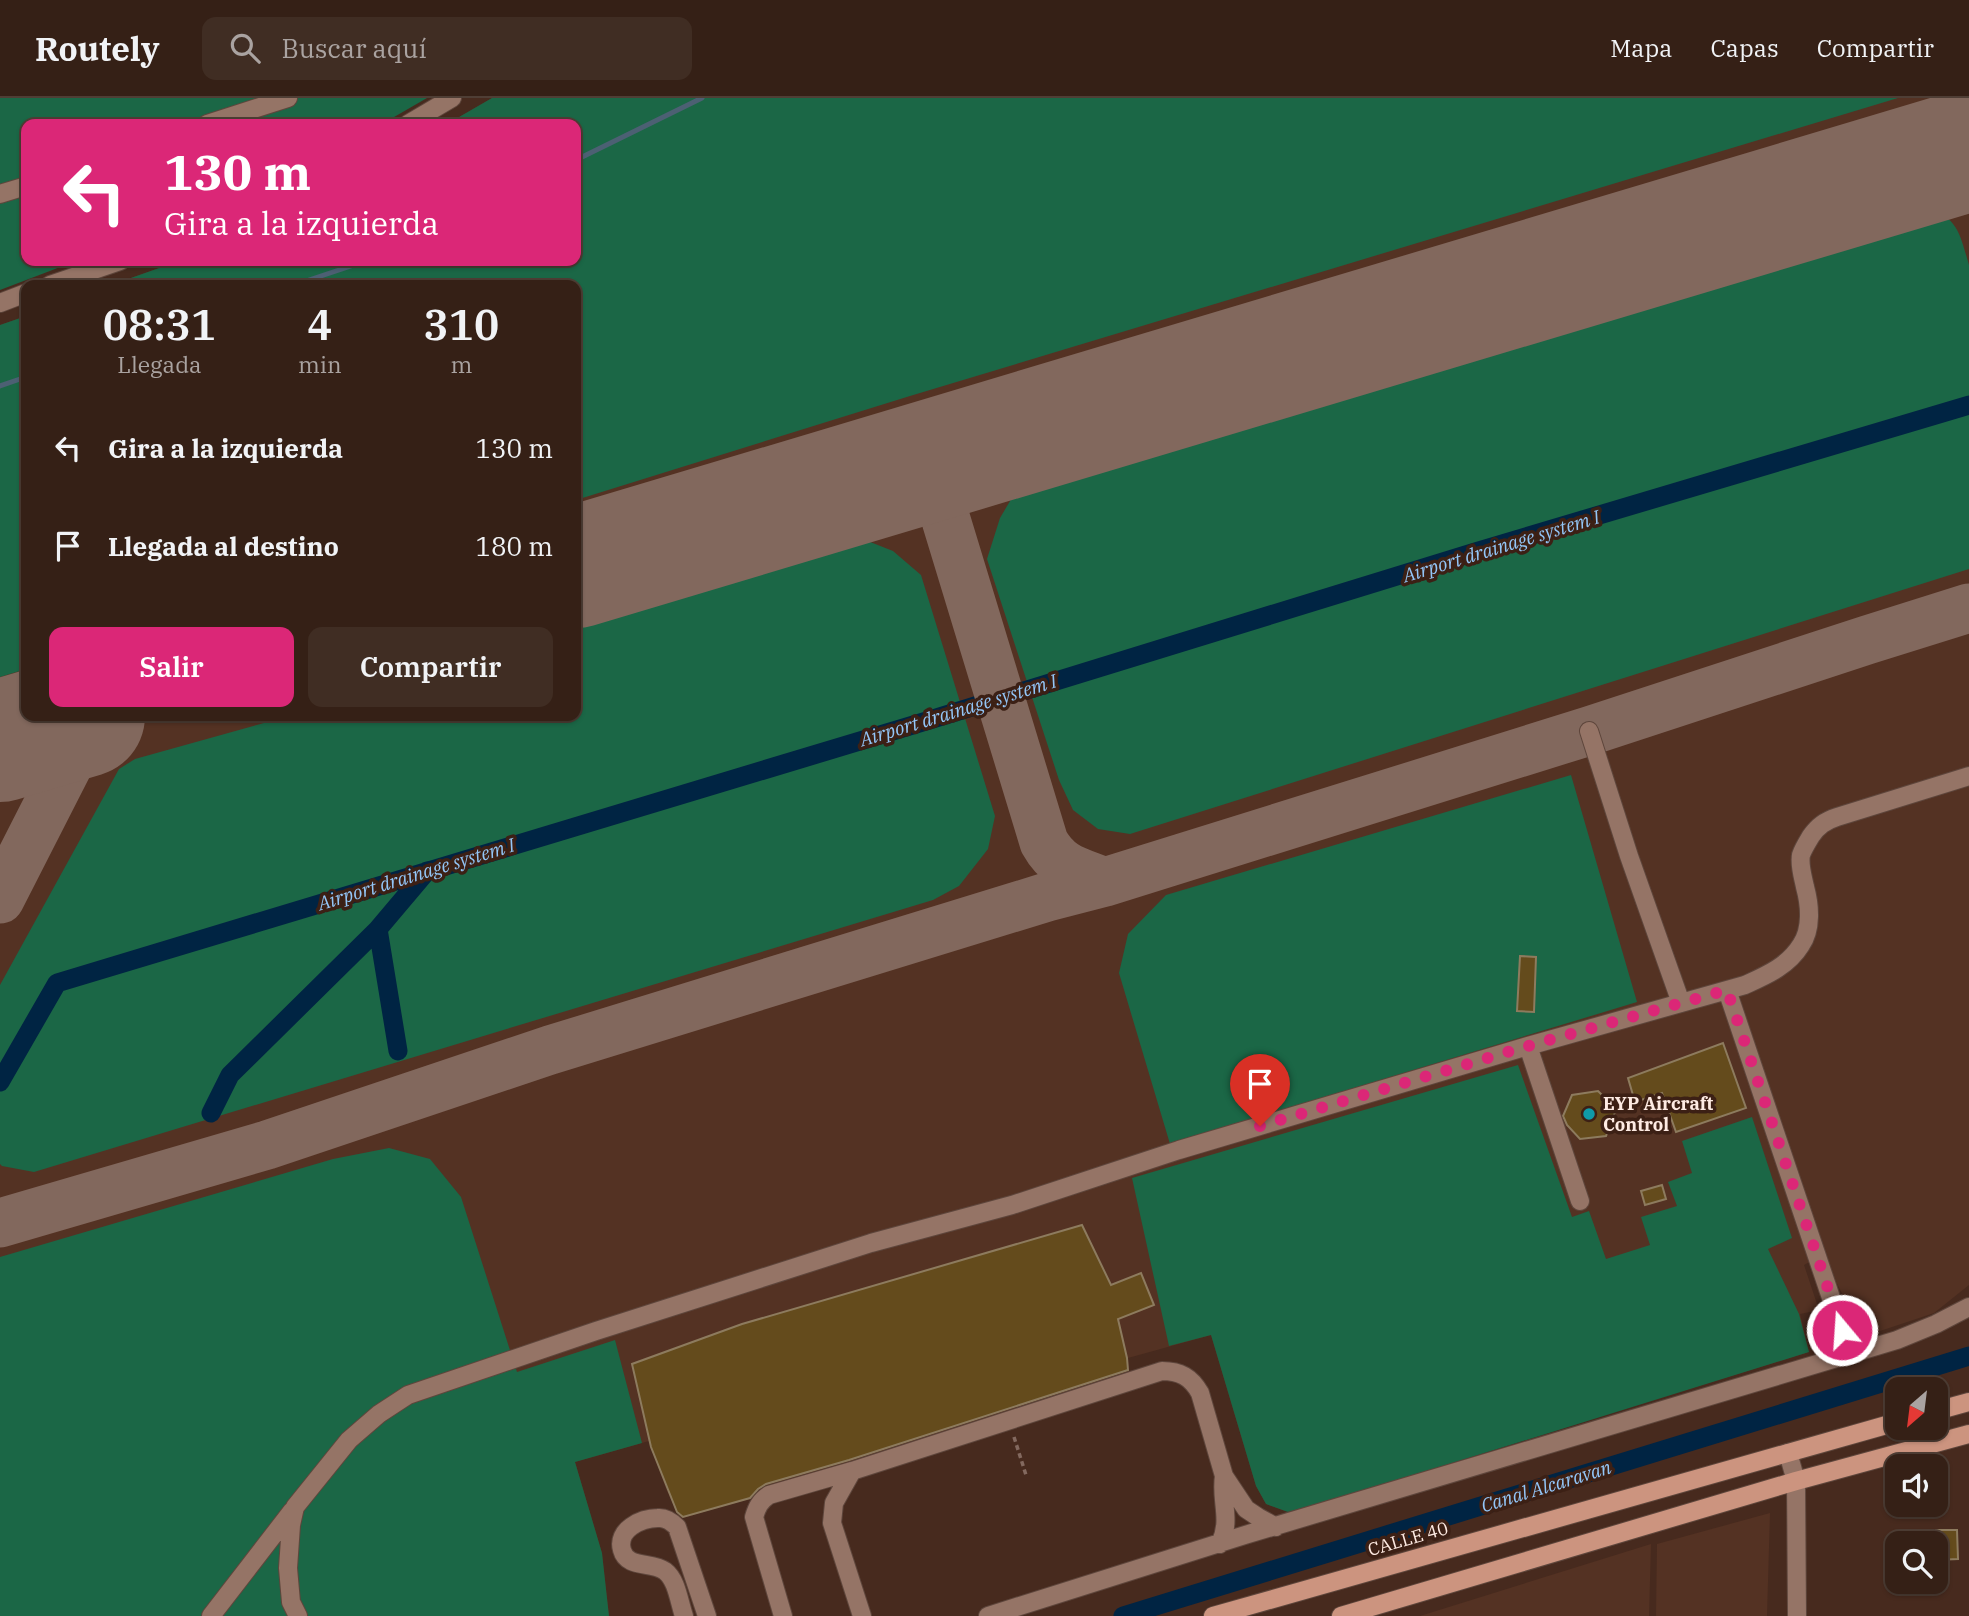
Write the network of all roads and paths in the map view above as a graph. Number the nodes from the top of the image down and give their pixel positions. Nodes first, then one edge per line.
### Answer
1 (288, 98) edge
2 (452, 98) edge
3 (223, 119) edge
4 (416, 119) edge
5 (21, 188) edge
6 (0, 194) edge
7 (105, 266) edge
8 (65, 280) edge
9 (21, 295) edge
10 (0, 303) edge
11 (1589, 732) dead end
12 (1969, 776) edge
13 (1727, 990) junction
14 (1681, 1003) junction
15 (1528, 1046) junction
16 (1580, 1201) dead end
17 (1968, 1307) edge
18 (1850, 1354) junction
19 (1969, 1402) edge
20 (1948, 1408) edge
21 (1008, 1420) junction
22 (1885, 1425) edge
23 (1969, 1434) edge
24 (1788, 1452) junction
25 (852, 1471) junction
26 (1026, 1475) dead end
27 (1224, 1476) junction
28 (1796, 1481) junction
29 (295, 1507) junction
30 (1276, 1527) junction
31 (1220, 1544) junction
32 (211, 1616) edge
33 (298, 1616) edge
34 (684, 1616) edge
35 (707, 1616) edge
36 (783, 1616) edge
37 (862, 1616) edge
38 (988, 1616) edge
39 (1213, 1616) edge
40 (1341, 1616) edge
41 (1797, 1616) edge

1 - 3 street
2 - 4 street
5 - 6 street
7 - 8 street
9 - 10 street
11 - 14 street
12 - 13 street
13 - 14 street
13 - 18 street
14 - 15 street
15 - 16 street
15 - 29 street
17 - 18 street
18 - 30 street
19 - 20 main road
21 - 25 street
21 - 26 path
21 - 27 street
22 - 24 main road, CALLE 40
23 - 28 main road
24 - 28 street
24 - 39 main road, CALLE 40
25 - 36 street
25 - 37 street
27 - 30 street
27 - 31 street
28 - 40 main road
28 - 41 street
29 - 32 street
29 - 33 street
30 - 31 street
31 - 38 street
34 - 35 street

